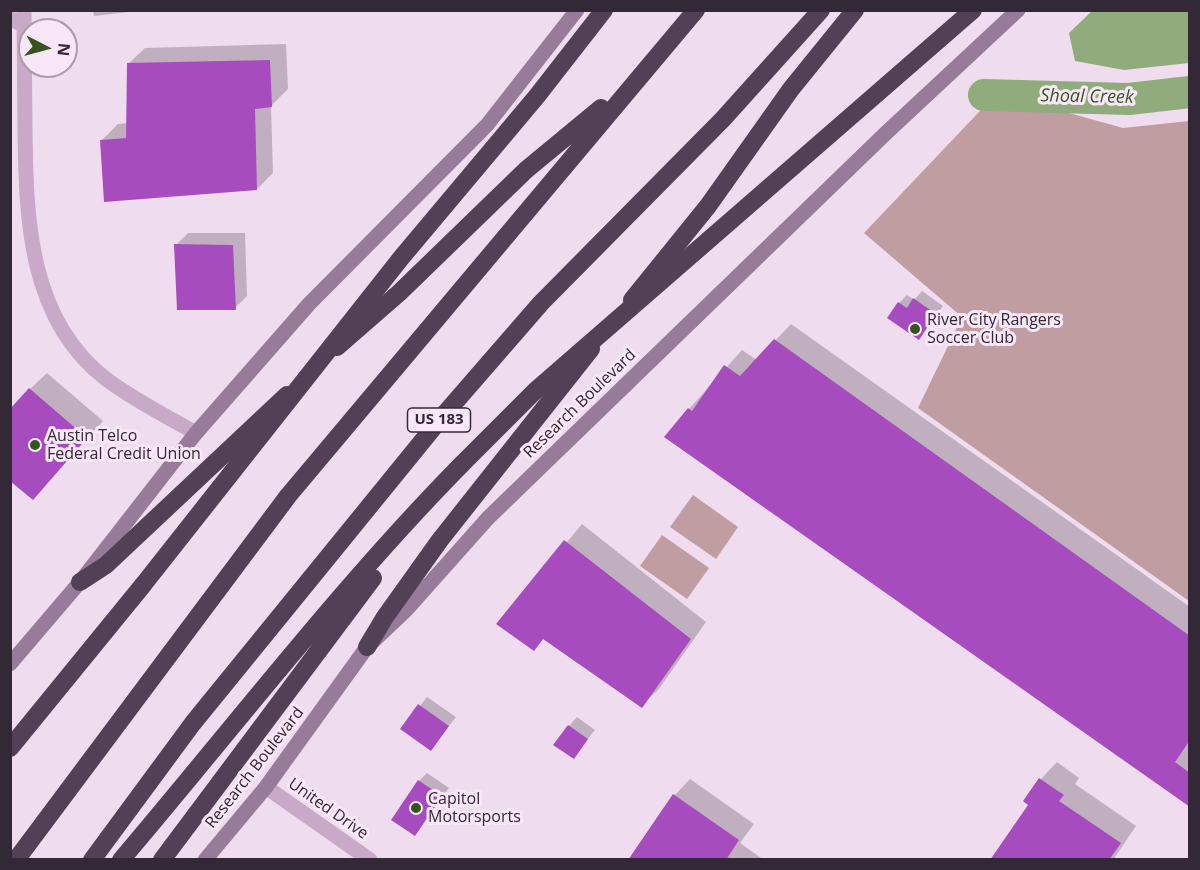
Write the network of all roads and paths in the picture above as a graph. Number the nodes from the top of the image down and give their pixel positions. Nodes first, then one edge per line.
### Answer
1 (577, 10) edge
2 (604, 10) edge
3 (696, 10) edge
4 (821, 10) edge
5 (855, 10) edge
6 (973, 10) edge
7 (1018, 10) edge
8 (639, 76) junction
9 (25, 78) edge
10 (196, 433) junction
11 (462, 464) junction
12 (80, 582) junction
13 (367, 647) junction
14 (10, 664) edge
15 (10, 748) edge
16 (267, 787) junction
17 (16, 860) edge
18 (92, 860) edge
19 (121, 860) edge
20 (162, 860) edge
21 (205, 860) edge
22 (370, 860) edge

1 - 10 main road
2 - 15 highway, bridge
3 - 8 highway
4 - 18 highway, US 183
5 - 13 highway
6 - 11 highway, bridge
7 - 13 main road, Research Boulevard
8 - 12 highway
8 - 17 highway
9 - 10 street
10 - 12 main road
11 - 19 highway
11 - 20 highway
12 - 14 main road
13 - 16 main road, Research Boulevard
16 - 21 main road, Research Boulevard
16 - 22 street, United Drive

